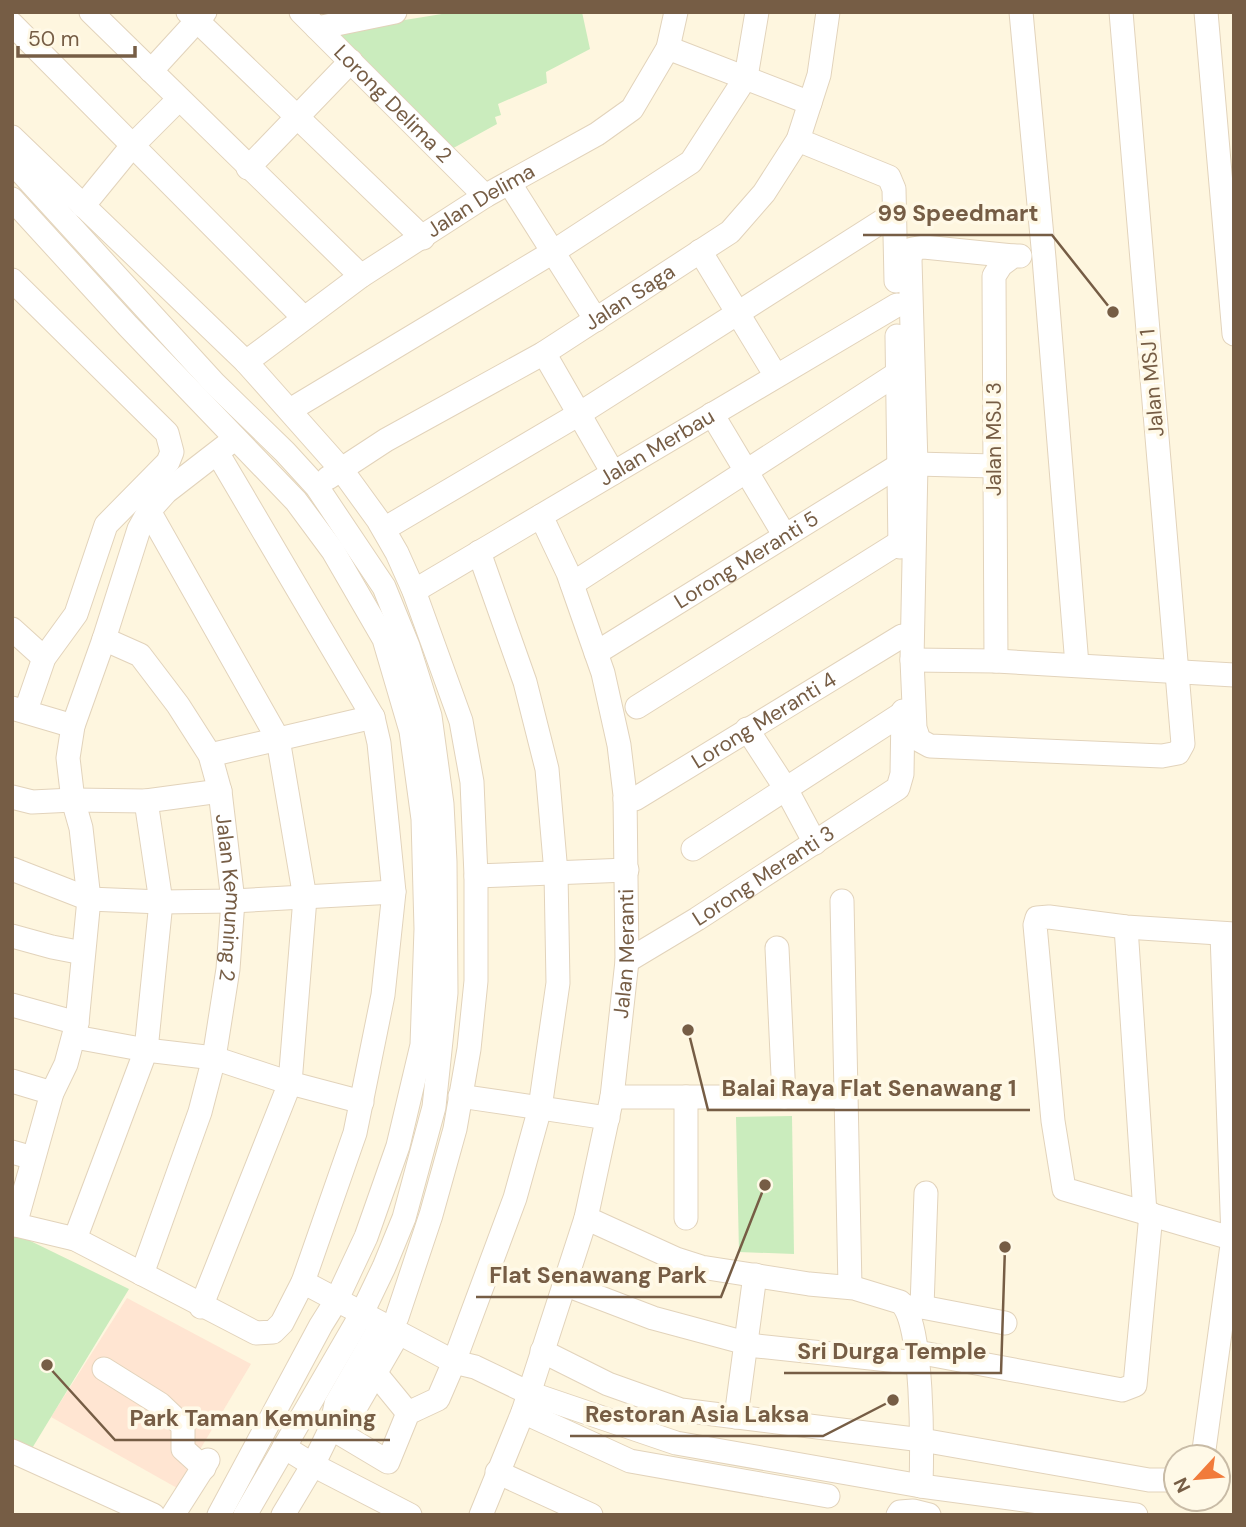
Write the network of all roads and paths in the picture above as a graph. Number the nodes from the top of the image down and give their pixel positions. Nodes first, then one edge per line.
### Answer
1 (91, 12) edge
2 (395, 12) edge
3 (676, 12) edge
4 (757, 12) edge
5 (828, 12) edge
6 (1021, 12) edge
7 (1121, 12) edge
8 (1206, 12) edge
9 (197, 15) edge
10 (309, 20) edge
11 (12, 23) edge
12 (668, 48) junction
13 (351, 61) junction
14 (151, 71) junction
15 (746, 77) junction
16 (179, 99) junction
17 (810, 103) junction
18 (298, 117) junction
19 (12, 137) edge
20 (797, 140) junction
21 (132, 146) junction
22 (248, 168) junction
23 (16, 175) edge
24 (510, 184) junction
25 (485, 196) junction
26 (12, 199) edge
27 (83, 206) junction
28 (895, 213) junction
29 (423, 238) junction
30 (700, 251) junction
31 (553, 252) junction
32 (1013, 256) junction
33 (1045, 258) junction
34 (361, 276) junction
35 (12, 280) edge
36 (897, 304) junction
37 (738, 312) junction
38 (303, 317) junction
39 (596, 320) junction
40 (1234, 334) edge
41 (544, 353) junction
42 (246, 362) junction
43 (898, 373) junction
44 (776, 376) junction
45 (290, 410) junction
46 (579, 414) junction
47 (712, 414) junction
48 (235, 438) junction
49 (218, 454) junction
50 (907, 465) junction
51 (994, 466) junction
52 (341, 469) junction
53 (745, 472) junction
54 (613, 473) junction
55 (317, 487) junction
56 (149, 511) junction
57 (541, 516) junction
58 (384, 529) junction
59 (785, 536) junction
60 (900, 542) junction
61 (479, 552) junction
62 (572, 584) junction
63 (414, 591) junction
64 (12, 629) edge
65 (902, 636) junction
66 (104, 639) junction
67 (596, 653) junction
68 (44, 659) junction
69 (912, 660) junction
70 (996, 661) junction
71 (1077, 665) junction
72 (1177, 673) junction
73 (1234, 675) edge
74 (637, 707) dead end
75 (19, 709) edge
76 (903, 713) junction
77 (373, 717) junction
78 (73, 726) junction
79 (747, 729) junction
80 (278, 739) junction
81 (210, 755) junction
82 (786, 789) junction
83 (220, 791) junction
84 (12, 797) edge
85 (625, 799) junction
86 (73, 800) junction
87 (146, 801) junction
88 (815, 843) junction
89 (693, 849) dead end
90 (12, 869) edge
91 (627, 870) junction
92 (556, 873) junction
93 (476, 876) junction
94 (394, 892) junction
95 (305, 898) junction
96 (89, 899) junction
97 (233, 901) junction
98 (842, 901) dead end
99 (161, 902) junction
100 (1126, 927) junction
101 (1228, 934) edge
102 (12, 936) edge
103 (777, 948) dead end
104 (83, 953) junction
105 (627, 961) junction
106 (12, 1005) edge
107 (76, 1030) junction
108 (146, 1050) junction
109 (214, 1058) junction
110 (12, 1081) edge
111 (290, 1083) junction
112 (52, 1093) junction
113 (460, 1096) junction
114 (686, 1097) junction
115 (783, 1097) junction
116 (846, 1097) junction
117 (362, 1102) junction
118 (540, 1108) junction
119 (610, 1108) junction
120 (23, 1155) edge
121 (926, 1193) dead end
122 (1148, 1214) junction
123 (586, 1218) junction
124 (686, 1218) dead end
125 (14, 1224) edge
126 (75, 1239) junction
127 (1233, 1239) edge
128 (142, 1274) junction
129 (755, 1275) junction
130 (305, 1276) junction
131 (564, 1284) junction
132 (850, 1287) junction
133 (339, 1295) junction
134 (201, 1307) junction
135 (915, 1307) junction
136 (381, 1318) junction
137 (1005, 1323) dead end
138 (344, 1342) junction
139 (745, 1342) junction
140 (542, 1351) junction
141 (917, 1357) junction
142 (462, 1360) junction
143 (104, 1369) dead end
144 (367, 1369) junction
145 (526, 1402) junction
146 (408, 1413) junction
147 (736, 1417) junction
148 (331, 1428) junction
149 (922, 1440) junction
150 (1205, 1443) edge
151 (284, 1447) junction
152 (12, 1451) edge
153 (313, 1465) junction
154 (839, 1470) junction
155 (497, 1472) junction
156 (1162, 1480) edge
157 (921, 1486) junction
158 (824, 1505) edge
159 (373, 1506) edge
160 (1002, 1507) edge
161 (153, 1515) edge
162 (173, 1515) edge
163 (219, 1515) edge
164 (245, 1515) edge
165 (283, 1515) edge
166 (410, 1515) edge
167 (481, 1515) edge
168 (591, 1515) edge
169 (898, 1515) edge
170 (929, 1515) edge
171 (1136, 1515) edge

1 - 14 street
2 - 10 street
3 - 12 street, Jalan Delima
4 - 15 street
5 - 17 street, Jalan Saga
6 - 33 street
7 - 72 street, Jalan MSJ 1
8 - 40 street
9 - 14 street
9 - 18 street
10 - 13 street, Lorong Delima 2
11 - 21 street
12 - 15 street
12 - 24 street, Jalan Delima
13 - 18 street
13 - 25 street, Lorong Delima 2
14 - 16 street
15 - 17 street
15 - 31 street
16 - 21 street
16 - 22 street
17 - 20 street, Jalan Saga
18 - 22 street
18 - 29 street
19 - 27 street
20 - 28 street
20 - 30 street, Jalan Saga
21 - 27 street
21 - 38 street
22 - 34 street
23 - 55 street
24 - 25 street, Jalan Delima
24 - 31 street
25 - 29 street, Jalan Delima
26 - 48 street
27 - 42 street
28 - 36 street
28 - 37 street
29 - 34 street, Jalan Delima
30 - 37 street
30 - 39 street, Jalan Saga
31 - 39 street
31 - 45 street
32 - 33 street
32 - 50 street
32 - 51 street, Jalan MSJ 3
33 - 71 street
34 - 38 street, Jalan Delima
35 - 68 street
36 - 43 street
36 - 44 street, Jalan Merbau
37 - 44 street
37 - 46 street
38 - 42 street, Jalan Delima
39 - 41 street, Jalan Saga
41 - 46 street
41 - 52 street, Jalan Saga
42 - 45 street
43 - 50 street
43 - 53 street
44 - 47 street, Jalan Merbau
45 - 52 street
46 - 54 street
46 - 58 street
47 - 53 street
47 - 54 street, Jalan Merbau
48 - 49 street
48 - 133 street
49 - 56 street
49 - 77 street
50 - 51 street
50 - 59 street, Lorong Meranti 5
50 - 60 street
50 - 69 street
51 - 70 street, Jalan MSJ 3
52 - 55 street, Jalan Saga
52 - 58 street
53 - 59 street
53 - 62 street
54 - 57 street, Jalan Merbau
55 - 136 street
56 - 66 street
56 - 80 street
57 - 61 street, Jalan Merbau
57 - 62 street, Jalan Meranti
58 - 63 street
59 - 67 street, Lorong Meranti 5
60 - 65 street
60 - 74 street
61 - 63 street, Jalan Merbau
61 - 92 street
62 - 67 street, Jalan Meranti
63 - 93 street
64 - 68 street
65 - 76 street
65 - 79 street, Lorong Meranti 4
66 - 78 street
66 - 81 street, Jalan Kemuning 2
67 - 85 street, Jalan Meranti
68 - 75 street
69 - 70 street
69 - 72 street, Jalan MSJ 1
70 - 71 street
71 - 72 street
72 - 73 street
75 - 78 street
76 - 82 street
76 - 88 street, Lorong Meranti 3
77 - 80 street
77 - 94 street
78 - 86 street
79 - 82 street
79 - 85 street, Lorong Meranti 4
80 - 81 street
80 - 95 street
81 - 83 street, Jalan Kemuning 2
82 - 88 street
82 - 89 street
83 - 87 street
83 - 97 street, Jalan Kemuning 2
84 - 86 street
85 - 91 street, Jalan Meranti
86 - 87 street
86 - 96 street
87 - 99 street
88 - 105 street, Lorong Meranti 3
90 - 96 street
91 - 92 street
91 - 105 street, Jalan Meranti
92 - 93 street
92 - 118 street
93 - 113 street
94 - 95 street
94 - 117 street
95 - 97 street
95 - 111 street
96 - 99 street
96 - 104 street
97 - 99 street
97 - 109 street, Jalan Kemuning 2
98 - 116 street
99 - 108 street
100 - 101 street
100 - 122 street
100 - 122 street
101 - 127 street
102 - 104 street
103 - 115 street
104 - 107 street
105 - 119 street, Jalan Meranti
106 - 107 street
107 - 108 street
107 - 112 street
108 - 109 street
108 - 126 street
109 - 111 street
109 - 128 street, Jalan Kemuning 2
110 - 112 street
111 - 117 street
111 - 134 street
112 - 120 street
113 - 118 street
113 - 136 street
114 - 115 street
114 - 119 street
114 - 124 street
115 - 116 street
116 - 132 street
117 - 130 street
118 - 119 street
118 - 142 street
119 - 123 street, Jalan Meranti
120 - 125 street
121 - 135 street
122 - 127 street
122 - 141 street
123 - 129 street
123 - 131 street, Jalan Meranti
125 - 126 street
126 - 128 street
127 - 150 street
128 - 134 street
129 - 132 street
129 - 139 street
130 - 133 street
130 - 134 street
131 - 139 street
131 - 140 street, Jalan Meranti
132 - 135 street
133 - 136 street
133 - 163 street
135 - 137 street
135 - 141 street
136 - 138 street
136 - 142 street
136 - 144 street
138 - 144 street
138 - 151 street
139 - 141 street
139 - 147 street
140 - 145 street, Jalan Meranti
140 - 147 street
141 - 149 street
142 - 145 street
142 - 146 street
143 - 162 street
144 - 146 street
144 - 148 street
145 - 154 street
145 - 155 street, Jalan Meranti
145 - 158 street
146 - 148 street
147 - 149 street
148 - 153 street
149 - 156 street
149 - 157 street
151 - 153 street
151 - 164 street
152 - 161 street
153 - 159 street
153 - 165 street
154 - 157 street
154 - 158 street
155 - 167 street, Jalan Meranti
155 - 168 street
157 - 160 street
159 - 166 street
160 - 171 street
169 - 170 street

